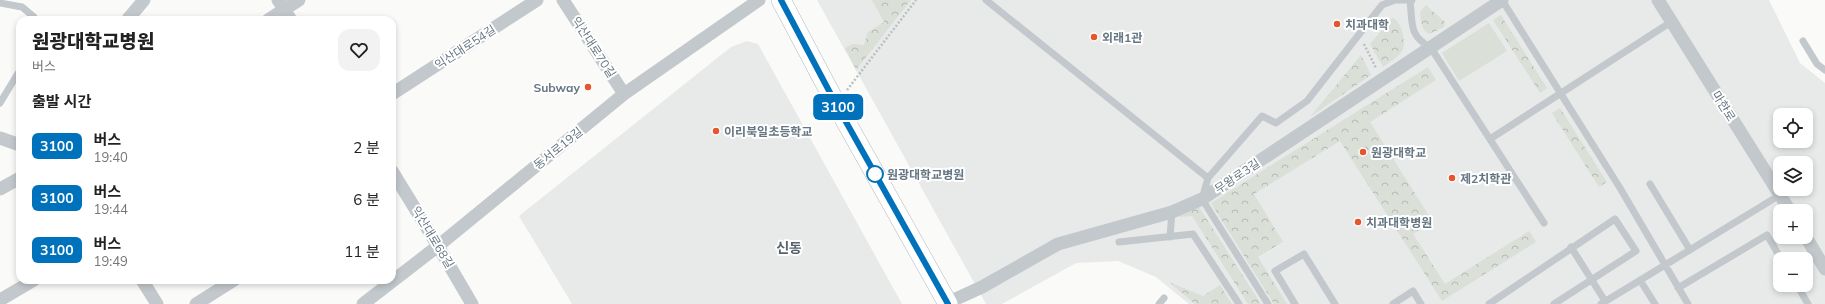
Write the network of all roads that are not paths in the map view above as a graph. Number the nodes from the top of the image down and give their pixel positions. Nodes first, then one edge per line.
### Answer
1 (144, 0) edge
2 (299, 0) edge
3 (537, 0) edge
4 (564, 0) edge
5 (759, 0) edge
6 (781, 0) edge
7 (986, 0) edge
8 (1411, 0) edge
9 (1502, 0) edge
10 (1658, 0) edge
11 (0, 3) edge
12 (284, 10) edge
13 (33, 16) edge
14 (131, 16) edge
15 (274, 16) edge
16 (1671, 22) junction
17 (1803, 41) dead end
18 (1431, 48) junction
19 (1825, 70) edge
20 (16, 76) edge
21 (396, 91) edge
22 (624, 94) junction
23 (1560, 94) junction
24 (0, 102) edge
25 (0, 138) edge
26 (1490, 139) junction
27 (16, 144) edge
28 (1208, 178) junction
29 (396, 179) edge
30 (16, 180) edge
31 (1650, 184) dead end
32 (1773, 184) edge
33 (0, 189) edge
34 (1778, 196) edge
35 (1202, 199) junction
36 (1172, 212) junction
37 (1544, 223) dead end
38 (1170, 237) junction
39 (1119, 242) dead end
40 (1810, 244) edge
41 (438, 246) junction
42 (1571, 247) junction
43 (1690, 250) junction
44 (1777, 252) edge
45 (1665, 265) junction
46 (1825, 269) edge
47 (396, 278) edge
48 (1592, 279) junction
49 (1640, 280) junction
50 (27, 284) edge
51 (144, 284) edge
52 (228, 284) edge
53 (389, 284) edge
54 (1678, 288) junction
55 (1801, 292) edge
56 (1164, 298) dead end
57 (0, 300) edge
58 (1603, 303) edge
59 (157, 304) edge
60 (196, 304) edge
61 (363, 304) edge
62 (472, 304) edge
63 (946, 304) edge
64 (1159, 304) edge
65 (1239, 304) edge
66 (1268, 304) edge
67 (1295, 304) edge
68 (1335, 304) edge
69 (1393, 304) edge
70 (1422, 304) edge
71 (1489, 304) edge
72 (1554, 304) edge
73 (1655, 304) edge
74 (1688, 304) edge
75 (1808, 304) edge

1 - 14 street
2 - 12 street
3 - 21 street, 익산대로54길
4 - 22 street, 익산대로70길
5 - 22 street, 동서로19길
6 - 63 street
7 - 28 lane
8 - 18 lane
8 - 28 lane
9 - 18 street, 무왕로3길
9 - 23 lane
10 - 16 street, 마한로
11 - 13 lane
12 - 15 street
16 - 23 lane
16 - 32 street, 마한로
17 - 19 lane
18 - 26 lane
18 - 35 street, 무왕로3길
20 - 24 lane
22 - 41 street, 동서로19길
23 - 26 lane
23 - 45 lane
25 - 27 street
26 - 37 lane
28 - 35 lane
29 - 41 street, 익산대로68길
30 - 33 street
31 - 43 lane
34 - 43 lane
35 - 36 street, 무왕로3길
35 - 66 lane
36 - 38 lane
36 - 63 street, 무왕로3길
38 - 39 lane
38 - 65 lane
40 - 46 street
41 - 47 street, 동서로19길
41 - 62 street, 익산대로68길
42 - 48 lane
42 - 48 lane
42 - 71 lane
43 - 45 lane
44 - 54 lane
45 - 49 lane
45 - 54 lane
48 - 58 lane
48 - 72 lane
49 - 58 lane
49 - 73 lane
50 - 57 street
51 - 59 street
52 - 60 street
53 - 61 street, 동서로19길
54 - 74 lane
55 - 75 lane
56 - 64 lane
67 - 68 lane
69 - 70 lane

